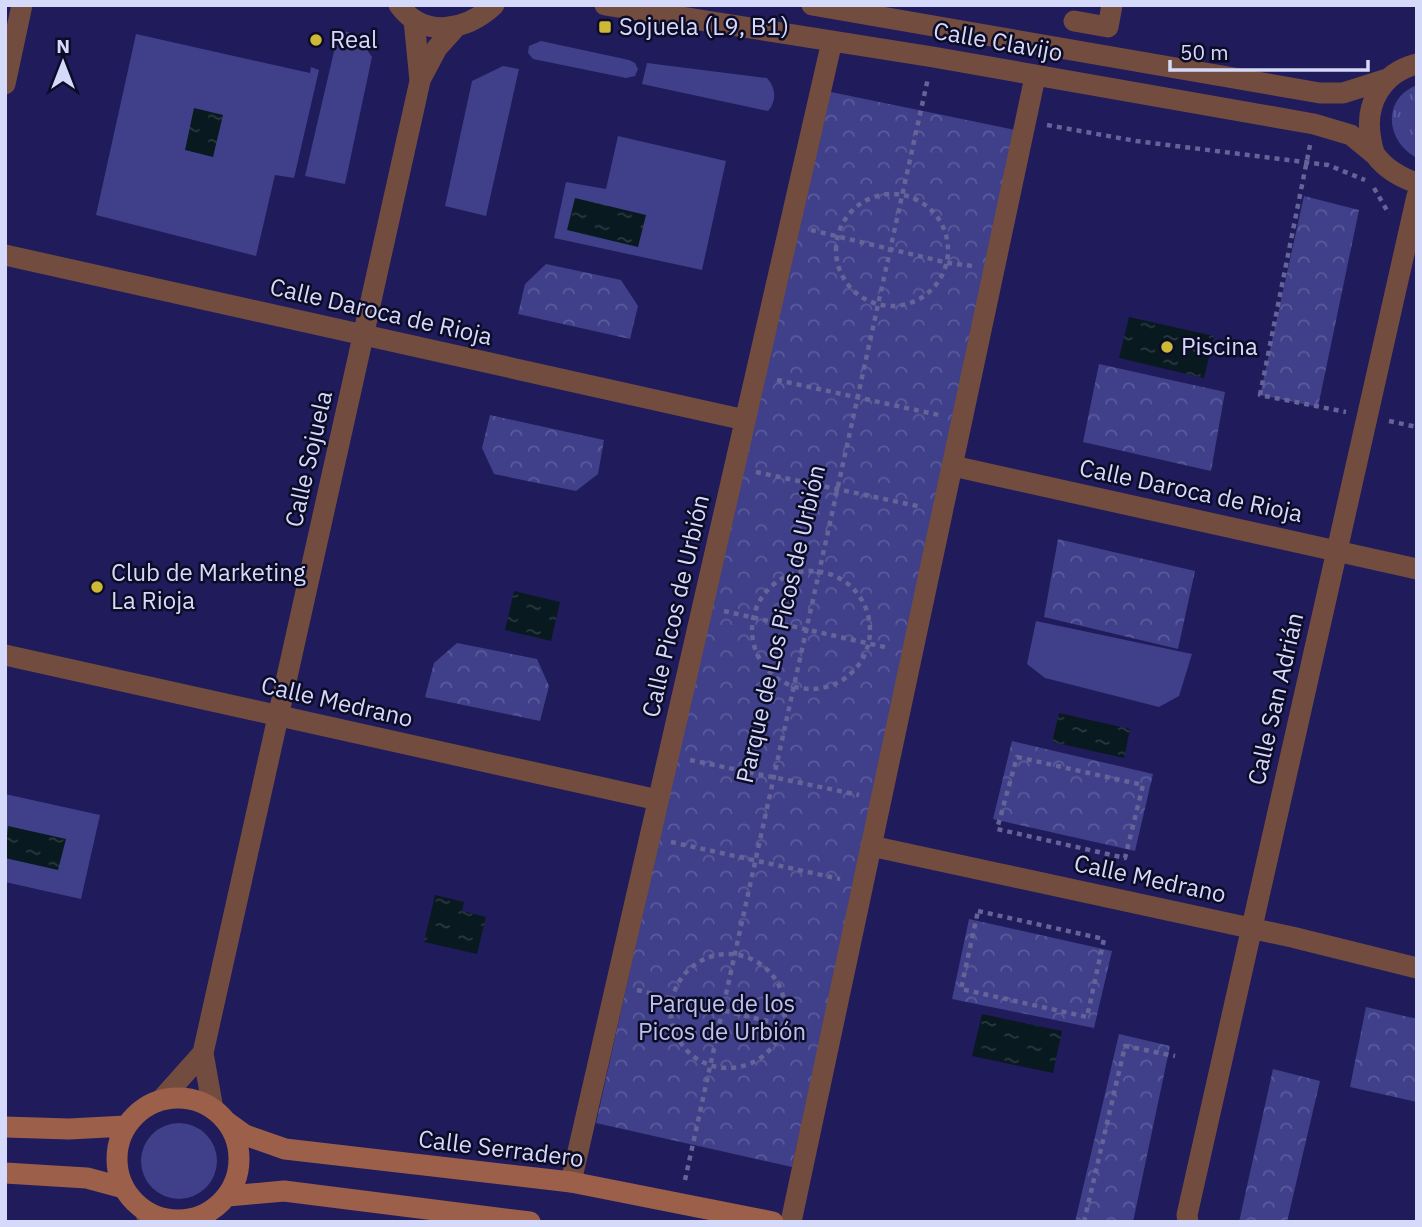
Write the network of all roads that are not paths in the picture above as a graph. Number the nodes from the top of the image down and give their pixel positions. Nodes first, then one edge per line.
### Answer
1 (22, 5) edge
2 (398, 5) edge
3 (494, 5) edge
4 (605, 5) edge
5 (812, 5) edge
6 (1112, 5) edge
7 (415, 20) junction
8 (1074, 21) dead end
9 (455, 28) junction
10 (832, 41) junction
11 (1417, 64) edge
12 (1035, 77) junction
13 (1387, 79) junction
14 (420, 81) junction
15 (5, 84) edge
16 (1374, 154) junction
17 (1417, 183) edge
18 (1417, 196) edge
19 (5, 256) edge
20 (363, 335) junction
21 (745, 420) junction
22 (953, 466) junction
23 (1338, 551) junction
24 (1417, 569) edge
25 (5, 655) edge
26 (278, 716) junction
27 (658, 800) junction
28 (871, 846) junction
29 (1252, 928) junction
30 (1417, 968) edge
31 (203, 1053) junction
32 (161, 1100) junction
33 (220, 1116) junction
34 (126, 1126) junction
35 (5, 1127) edge
36 (5, 1173) edge
37 (570, 1182) junction
38 (124, 1188) junction
39 (228, 1196) junction
40 (147, 1217) edge
41 (1186, 1219) edge
42 (188, 1221) edge
43 (530, 1222) edge
44 (773, 1222) edge
45 (791, 1222) edge

1 - 15 street
2 - 7 street
3 - 9 street
4 - 10 street, Calle Clavijo
5 - 13 street, Calle Clavijo
6 - 8 street
7 - 9 street
7 - 14 street, Calle Sojuela
9 - 14 street, Calle Sojuela
10 - 12 street, Calle Clavijo
10 - 21 street, Calle Picos de Urbión
11 - 13 street, Calle Clavijo
12 - 16 street, Calle Clavijo
12 - 22 street
13 - 16 street
14 - 20 street, Calle Sojuela
16 - 17 street, Calle Clavijo
18 - 23 street, Calle San Adrián
19 - 20 street, Calle Daroca de Rioja
20 - 21 street, Calle Daroca de Rioja
20 - 26 street, Calle Sojuela
21 - 27 street, Calle Picos de Urbión
22 - 23 street, Calle Daroca de Rioja
22 - 28 street
23 - 24 street, Calle Daroca de Rioja
23 - 29 street, Calle San Adrián
25 - 26 street, Calle Medrano
26 - 27 street, Calle Medrano
26 - 31 street, Calle Sojuela
27 - 37 street, Calle Picos de Urbión
28 - 29 street, Calle Medrano
28 - 45 street
29 - 30 street, Calle Medrano
29 - 41 street, Calle San Adrián
31 - 32 street, Calle Sojuela
31 - 33 street, Calle Sojuela
32 - 33 main road
32 - 34 main road
33 - 37 main road, Calle Serradero
33 - 39 main road
34 - 35 main road
34 - 38 main road
36 - 38 main road
37 - 44 main road, Calle Serradero
38 - 40 main road
39 - 42 main road
39 - 43 main road
40 - 42 main road

